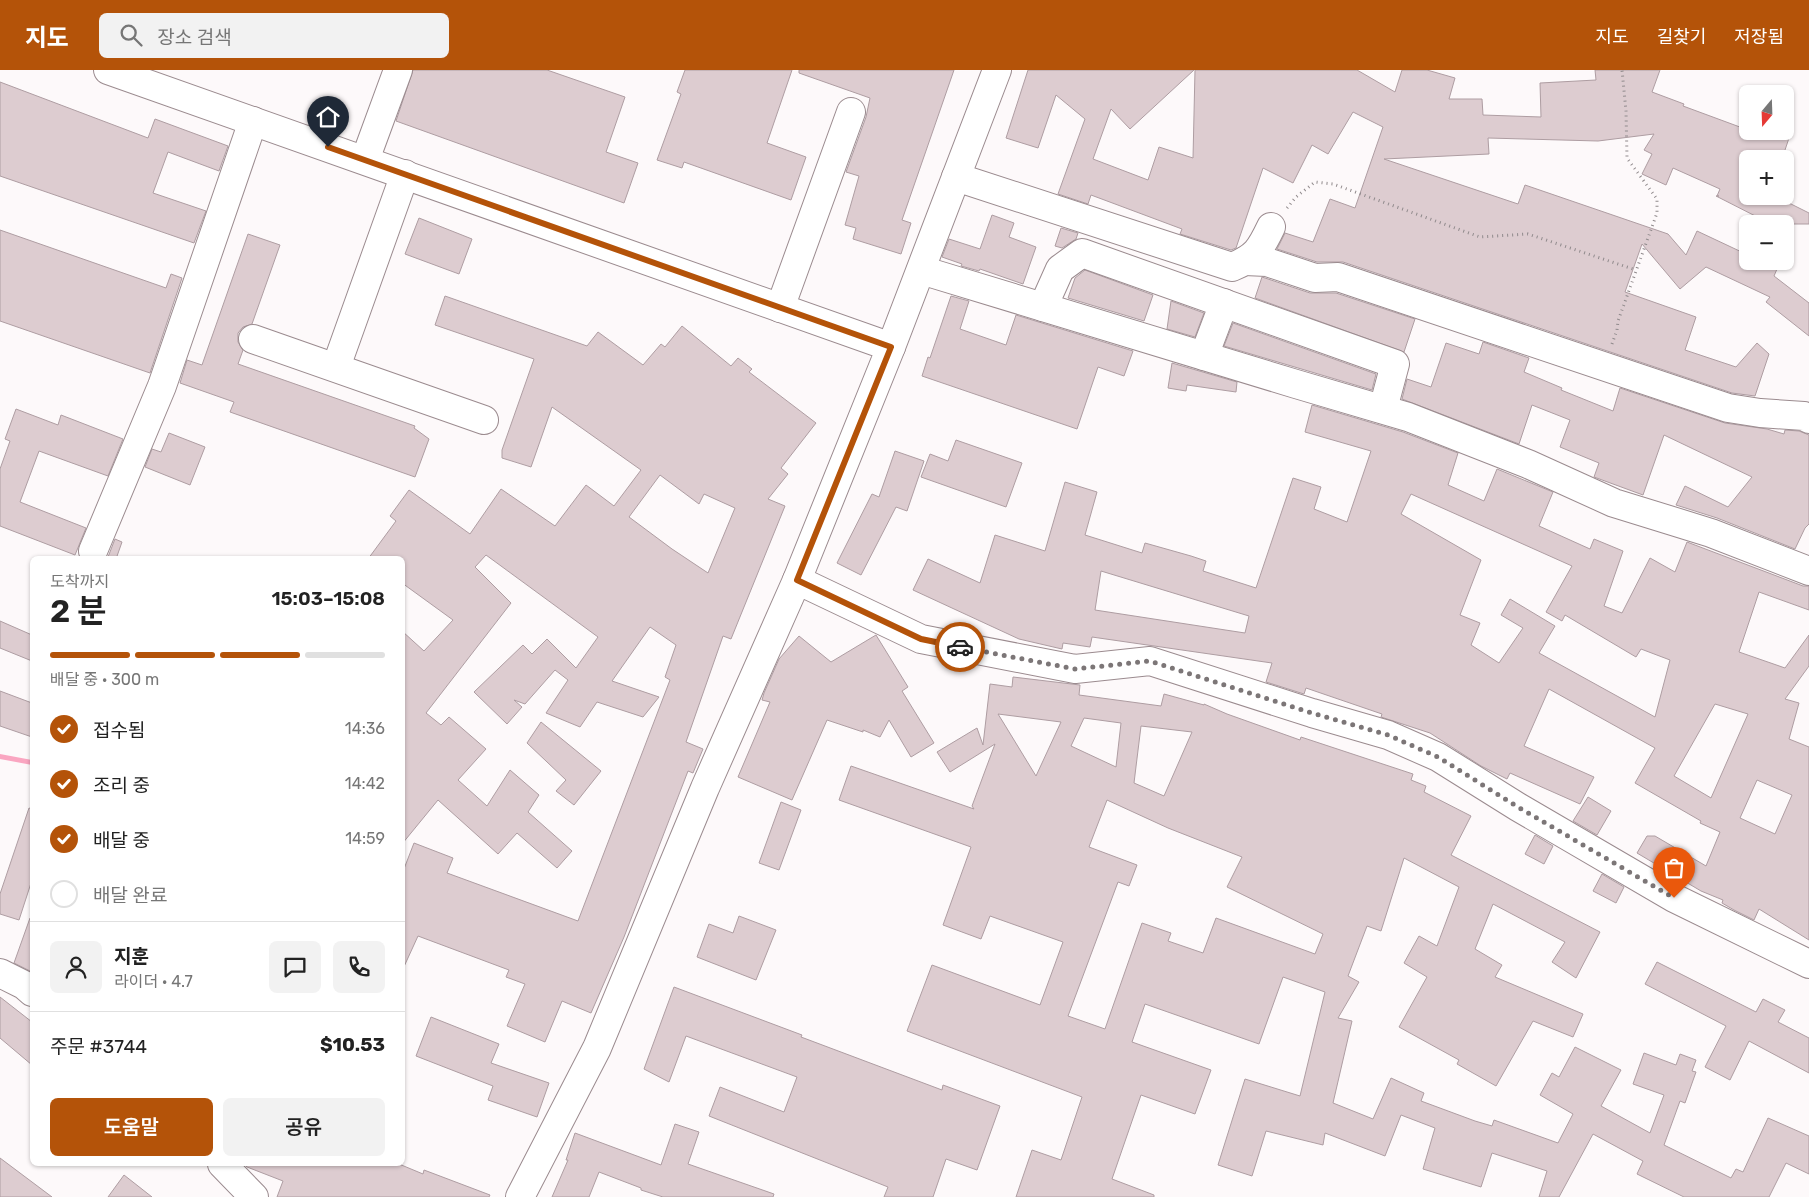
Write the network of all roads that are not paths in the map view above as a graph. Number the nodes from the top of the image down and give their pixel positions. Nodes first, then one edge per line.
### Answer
1 (108, 70) edge
2 (398, 70) edge
3 (997, 70) edge
4 (851, 112) dead end
5 (253, 121) junction
6 (365, 160) junction
7 (404, 174) junction
8 (956, 177) junction
9 (1271, 227) road end
10 (1245, 261) junction
11 (921, 270) junction
12 (1224, 303) junction
13 (1043, 307) junction
14 (780, 308) junction
15 (253, 339) dead end
16 (891, 347) junction
17 (1204, 356) junction
18 (336, 367) junction
19 (1383, 410) junction
20 (1809, 419) edge
21 (484, 420) dead end
22 (93, 550) dead end
23 (1809, 571) edge
24 (797, 580) junction
25 (1809, 964) edge
26 (0, 973) edge
27 (30, 990) edge
28 (224, 1166) edge
29 (254, 1197) edge
30 (520, 1197) edge

1 - 5 street
2 - 6 street
3 - 8 street
4 - 14 street
5 - 6 street
5 - 22 street
6 - 7 street
7 - 14 street
7 - 18 street
8 - 10 street
8 - 11 street
9 - 10 street
10 - 20 street
11 - 13 street
11 - 16 street
12 - 13 street
12 - 17 street
12 - 19 street
13 - 17 street
14 - 16 street
15 - 18 street
16 - 24 street
17 - 19 street
18 - 21 street
19 - 23 street
24 - 25 street
24 - 30 street
26 - 27 street
28 - 29 street

